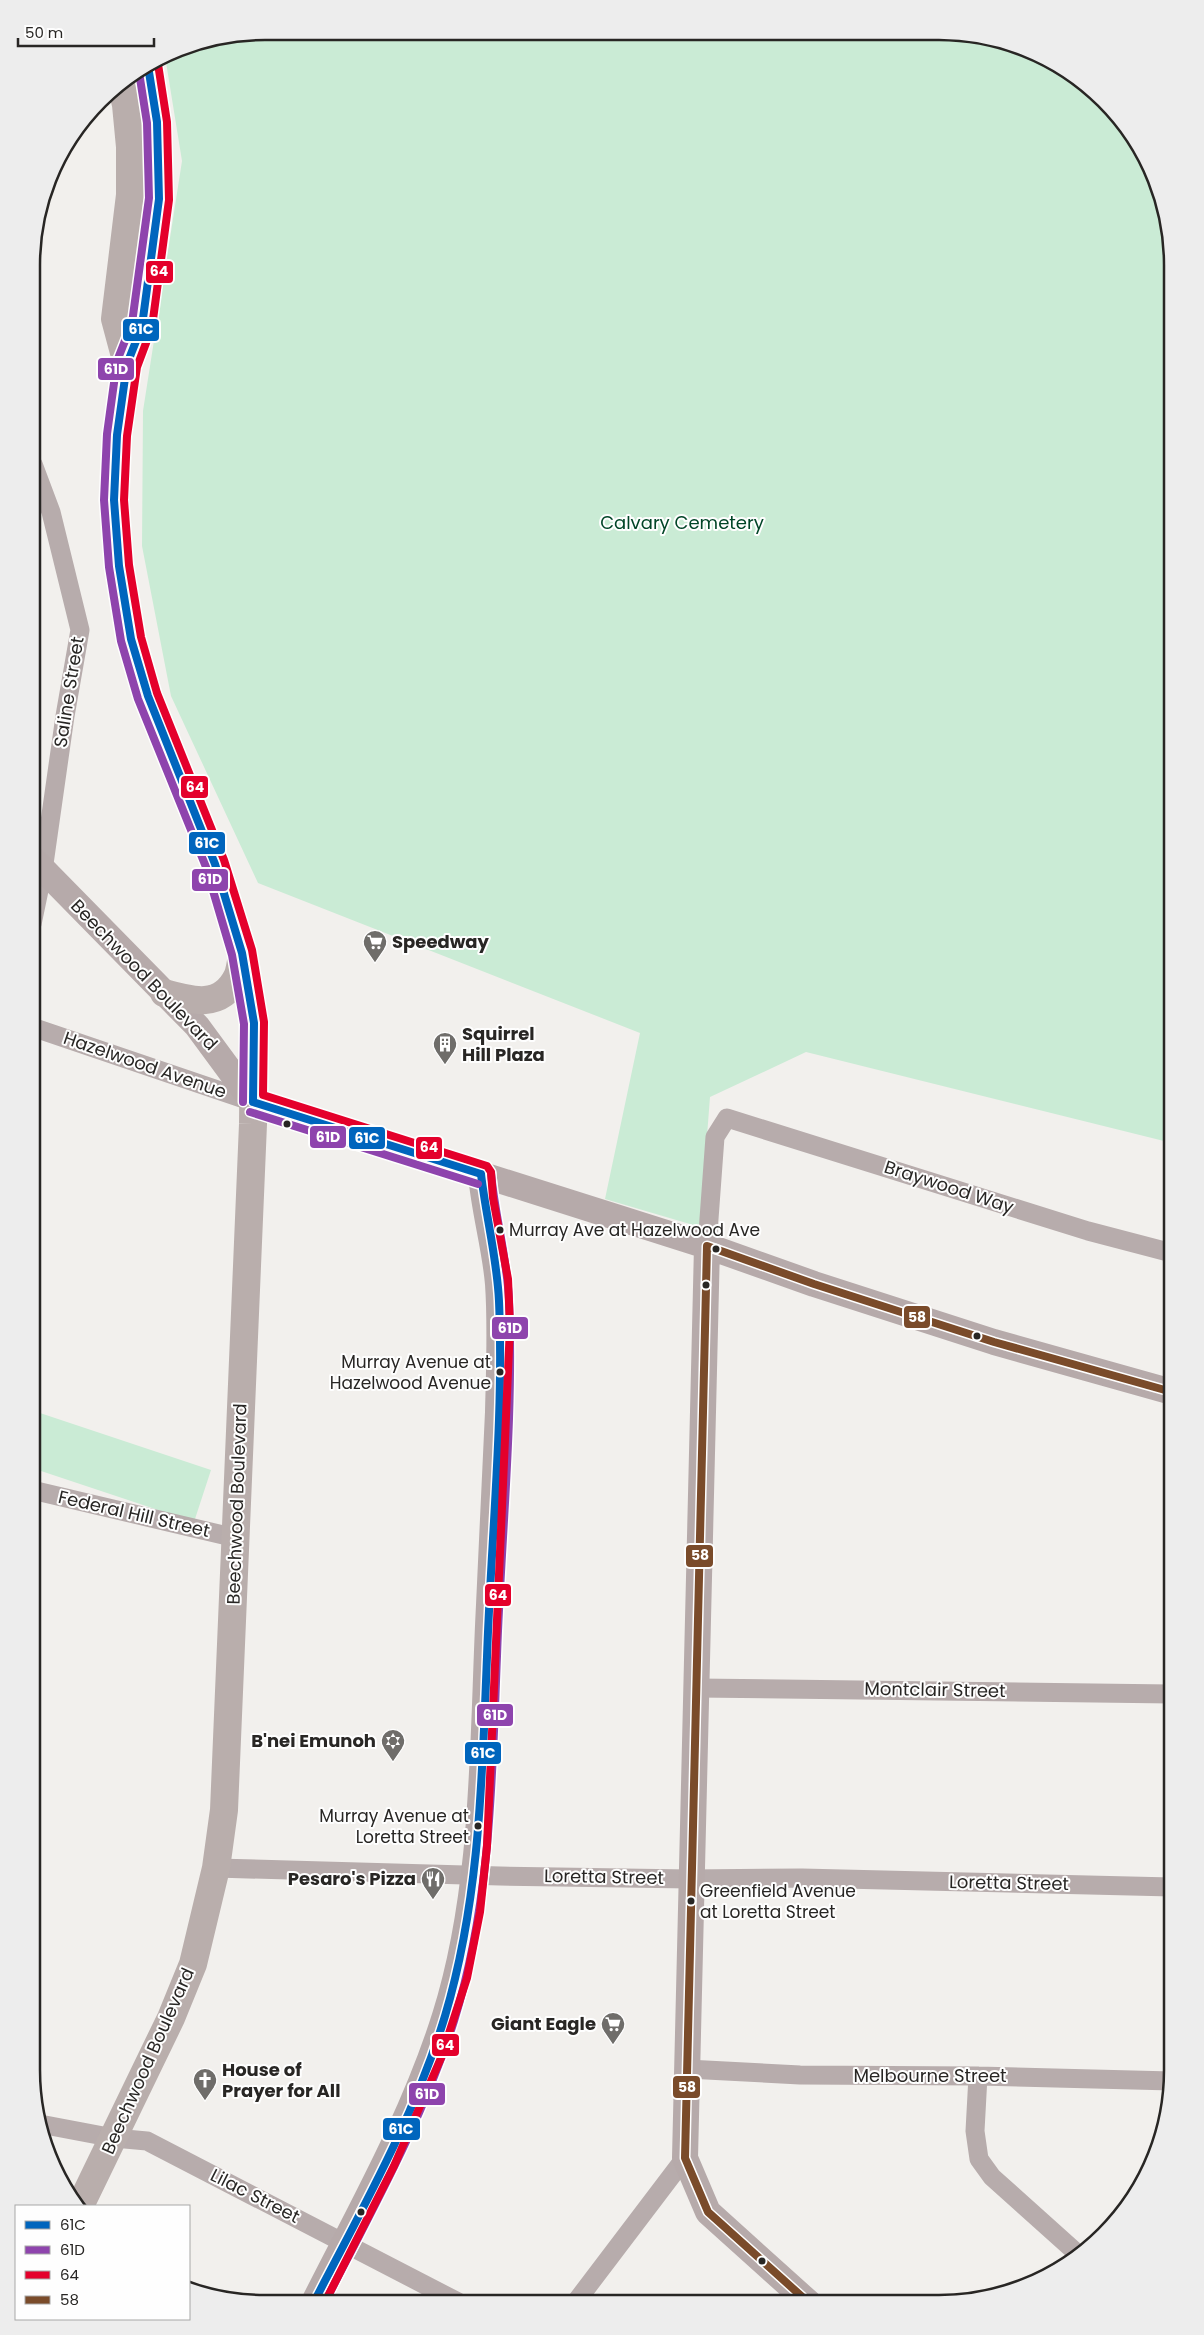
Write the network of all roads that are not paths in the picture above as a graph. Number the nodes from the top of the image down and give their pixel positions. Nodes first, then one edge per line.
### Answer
1 (149, 72) edge
2 (123, 91) edge
3 (127, 364) junction
4 (40, 483) edge
5 (40, 854) edge
6 (40, 867) edge
7 (242, 953) junction
8 (164, 993) junction
9 (40, 1030) edge
10 (253, 1102) junction
11 (481, 1174) junction
12 (706, 1246) junction
13 (1164, 1251) edge
14 (1164, 1390) edge
15 (40, 1492) edge
16 (236, 1538) junction
17 (698, 1688) junction
18 (1164, 1694) edge
19 (216, 1868) junction
20 (475, 1875) junction
21 (690, 1879) junction
22 (1164, 1887) edge
23 (687, 2069) junction
24 (978, 2076) junction
25 (1164, 2081) edge
26 (47, 2125) edge
27 (114, 2138) junction
28 (685, 2158) junction
29 (82, 2201) edge
30 (344, 2242) junction
31 (1074, 2250) edge
32 (318, 2295) edge
33 (445, 2295) edge
34 (581, 2295) edge
35 (800, 2295) edge

1 - 3 main road
2 - 3 main road
3 - 7 main road
4 - 5 street, Saline Street
6 - 8 main road, Beechwood Boulevard
7 - 8 main road
7 - 10 main road
8 - 10 main road, Beechwood Boulevard
9 - 10 street, Hazelwood Avenue
10 - 11 main road, Hazelwood Avenue
10 - 16 main road, Beechwood Boulevard
11 - 12 main road, Hazelwood Avenue
11 - 20 main road
12 - 13 street, Braywood Way
12 - 14 main road, Hazelwood Avenue
12 - 17 main road
15 - 16 street, Federal Hill Street
16 - 19 main road, Beechwood Boulevard
17 - 18 street, Montclair Street
17 - 21 main road
19 - 20 street, Loretta Street
19 - 27 main road, Beechwood Boulevard
20 - 21 street, Loretta Street
20 - 30 main road
21 - 22 street, Loretta Street
21 - 23 main road
23 - 24 street, Melbourne Street
23 - 28 main road
24 - 25 street, Melbourne Street
24 - 31 street
26 - 27 street, Lilac Street
27 - 29 main road, Beechwood Boulevard
27 - 30 street, Lilac Street
28 - 34 street
28 - 35 main road
30 - 32 main road
30 - 33 street, Lilac Street

